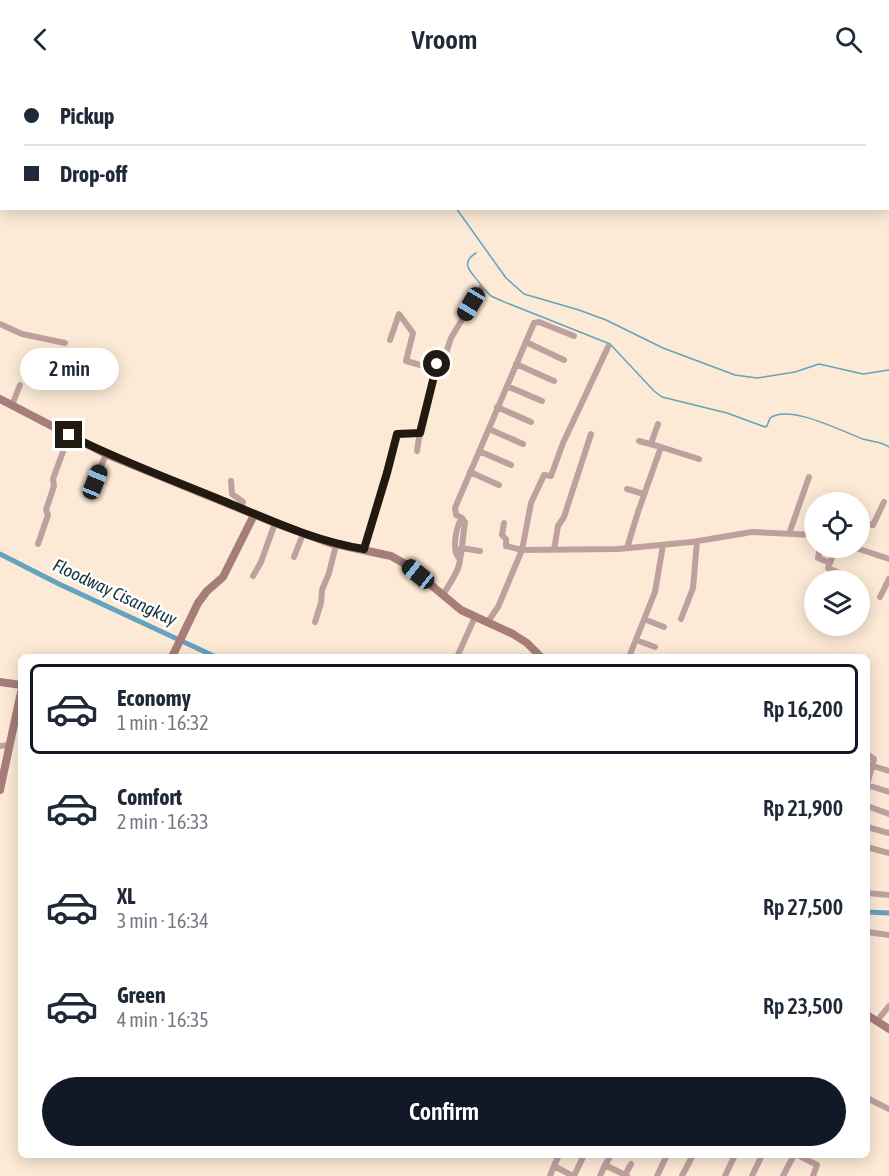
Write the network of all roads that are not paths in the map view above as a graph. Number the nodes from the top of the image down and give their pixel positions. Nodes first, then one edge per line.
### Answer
1 (481, 288) dead end
2 (0, 324) edge
3 (574, 336) dead end
4 (390, 340) dead end
5 (526, 342) junction
6 (65, 343) dead end
7 (609, 347) dead end
8 (564, 360) dead end
9 (516, 364) junction
10 (435, 369) junction
11 (554, 381) dead end
12 (20, 385) dead end
13 (507, 386) junction
14 (0, 399) edge
15 (542, 401) dead end
16 (12, 405) junction
17 (497, 407) junction
18 (531, 422) dead end
19 (658, 424) dead end
20 (489, 429) junction
21 (420, 433) junction
22 (591, 434) dead end
23 (69, 435) junction
24 (639, 441) dead end
25 (523, 444) dead end
26 (651, 444) junction
27 (661, 447) junction
28 (417, 451) dead end
29 (479, 451) junction
30 (106, 454) junction
31 (699, 459) dead end
32 (511, 465) dead end
33 (470, 472) junction
34 (809, 477) dead end
35 (231, 481) dead end
36 (95, 482) dead end
37 (499, 485) dead end
38 (627, 489) dead end
39 (644, 494) junction
40 (885, 502) dead end
41 (241, 508) junction
42 (254, 515) junction
43 (462, 518) junction
44 (275, 523) junction
45 (504, 523) dead end
46 (870, 525) edge
47 (303, 534) junction
48 (789, 534) junction
49 (804, 535) edge
50 (698, 541) junction
51 (38, 544) dead end
52 (336, 544) junction
53 (663, 545) junction
54 (461, 548) junction
55 (627, 548) junction
56 (364, 549) junction
57 (522, 550) junction
58 (554, 550) junction
59 (480, 551) dead end
60 (870, 553) edge
61 (294, 557) dead end
62 (458, 557) junction
63 (818, 558) edge
64 (832, 558) edge
65 (889, 559) edge
66 (830, 563) junction
67 (832, 570) edge
68 (253, 576) dead end
69 (889, 579) edge
70 (443, 595) junction
71 (880, 597) dead end
72 (475, 617) junction
73 (644, 619) junction
74 (681, 619) dead end
75 (315, 622) dead end
76 (487, 623) junction
77 (664, 627) dead end
78 (636, 640) junction
79 (655, 647) dead end
80 (174, 654) edge
81 (458, 654) edge
82 (538, 654) edge
83 (630, 654) edge
84 (0, 682) edge
85 (18, 685) edge
86 (18, 707) edge
87 (0, 746) edge
88 (10, 746) junction
89 (870, 755) edge
90 (873, 766) junction
91 (889, 771) edge
92 (870, 776) edge
93 (870, 786) edge
94 (0, 790) edge
95 (889, 792) edge
96 (870, 807) edge
97 (889, 814) edge
98 (870, 827) edge
99 (889, 833) edge
100 (870, 848) edge
101 (889, 854) edge
102 (870, 893) edge
103 (889, 894) edge
104 (870, 932) edge
105 (889, 935) edge
106 (889, 1006) edge
107 (870, 1017) edge
108 (877, 1021) junction
109 (889, 1029) edge
110 (870, 1100) edge
111 (889, 1109) edge
112 (558, 1158) edge
113 (583, 1158) edge
114 (609, 1158) edge
115 (666, 1158) edge
116 (691, 1158) edge
117 (734, 1158) edge
118 (761, 1158) edge
119 (799, 1158) edge
120 (805, 1158) edge
121 (631, 1164) dead end
122 (605, 1165) junction
123 (554, 1166) junction
124 (682, 1175) edge
125 (550, 1176) edge
126 (574, 1176) edge
127 (600, 1176) edge
128 (626, 1176) edge
129 (657, 1176) edge
130 (725, 1176) edge
131 (752, 1176) edge
132 (783, 1176) edge
133 (813, 1176) edge

1 - 10 street
2 - 6 street
3 - 5 street
4 - 10 street
5 - 8 street
5 - 9 street
7 - 57 street
9 - 11 street
9 - 13 street
10 - 21 street
12 - 16 street
13 - 15 street
13 - 17 street
14 - 16 street
16 - 23 street
17 - 18 street
17 - 20 street
19 - 26 street
20 - 25 street
20 - 29 street
21 - 28 street
21 - 56 street
22 - 58 street
23 - 30 street
23 - 51 street
24 - 26 street
26 - 27 street
27 - 31 street
27 - 39 street
29 - 32 street
29 - 33 street
30 - 36 street
30 - 41 street
33 - 37 street
33 - 43 street
34 - 48 street
35 - 41 street
38 - 39 street
39 - 55 street
40 - 46 street
41 - 42 street
42 - 44 street
42 - 80 street
43 - 54 street
43 - 62 street
44 - 47 street
44 - 68 street
45 - 57 street
47 - 52 street
47 - 61 street
48 - 49 street
48 - 50 street
50 - 53 street
50 - 74 street
52 - 56 street
52 - 75 street
53 - 55 street
53 - 73 street
54 - 59 street
54 - 62 street
55 - 58 street
56 - 70 street
57 - 58 street
57 - 76 street
60 - 65 street
62 - 70 street
63 - 66 street
64 - 66 street
66 - 67 street
69 - 71 street
70 - 72 street
72 - 76 street
72 - 81 street
73 - 77 street
73 - 78 street
76 - 82 street
78 - 79 street
78 - 83 street
84 - 85 street
86 - 88 street
87 - 88 street
88 - 94 street
89 - 90 street
90 - 91 street
90 - 92 street
93 - 95 street
96 - 97 street
98 - 99 street
100 - 101 street
102 - 103 street
104 - 105 street
106 - 108 street
107 - 108 street
108 - 109 street
110 - 111 street
112 - 123 street
113 - 126 street
114 - 122 street
115 - 129 street
116 - 124 street
117 - 130 street
118 - 131 street
119 - 132 street
120 - 133 street
121 - 128 street
122 - 127 street
122 - 128 street
123 - 125 street
123 - 126 street

